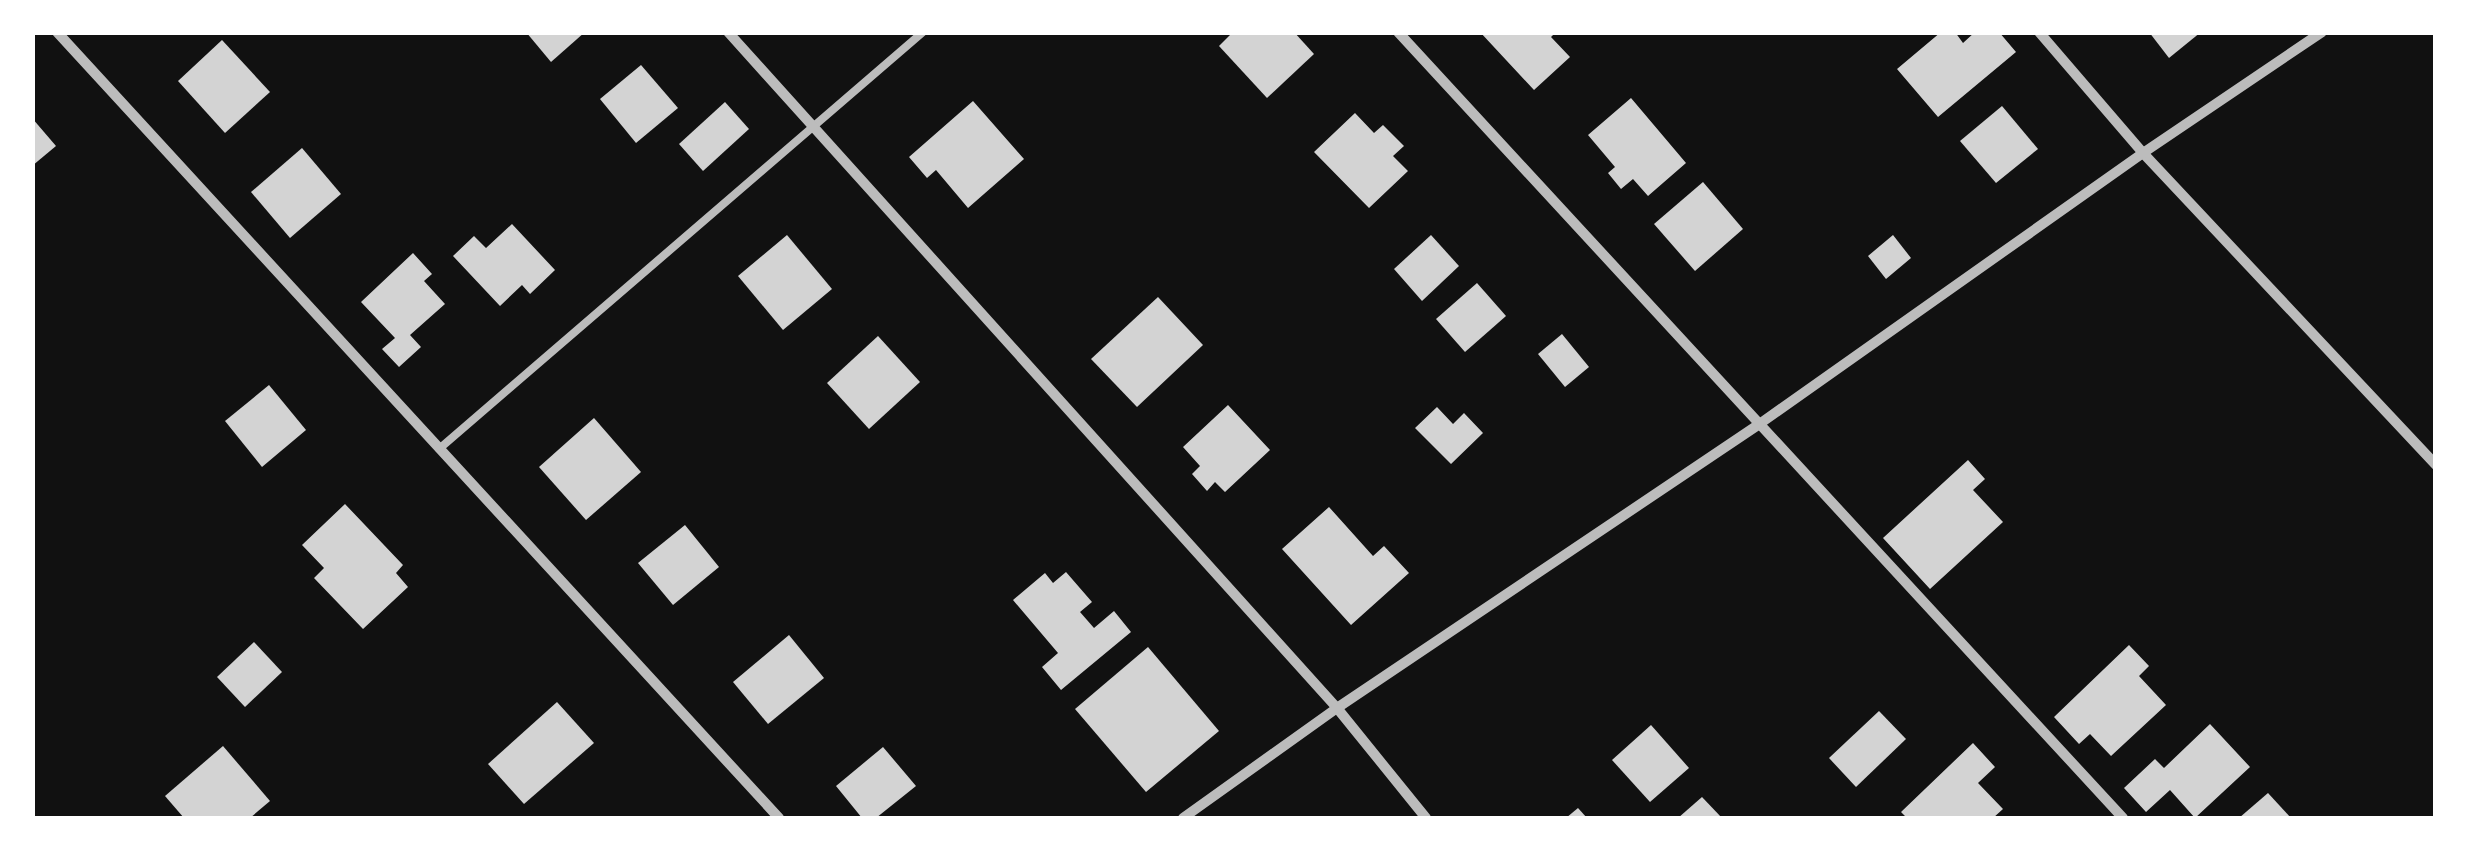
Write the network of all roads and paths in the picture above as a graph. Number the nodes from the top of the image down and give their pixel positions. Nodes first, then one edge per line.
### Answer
1 (57, 32) edge
2 (728, 32) edge
3 (923, 32) edge
4 (1398, 32) edge
5 (2039, 32) edge
6 (2322, 32) edge
7 (813, 127) junction
8 (2143, 153) junction
9 (1758, 425) junction
10 (439, 448) junction
11 (2436, 465) edge
12 (1337, 708) junction
13 (779, 818) edge
14 (1183, 818) edge
15 (1426, 818) edge
16 (2123, 818) edge

1 - 10 street
2 - 7 street
3 - 7 lane
4 - 9 street
5 - 8 street
6 - 8 street
7 - 10 lane
7 - 12 street
8 - 9 street
8 - 11 street
9 - 12 street
9 - 16 street
10 - 13 street
12 - 14 street
12 - 15 street

